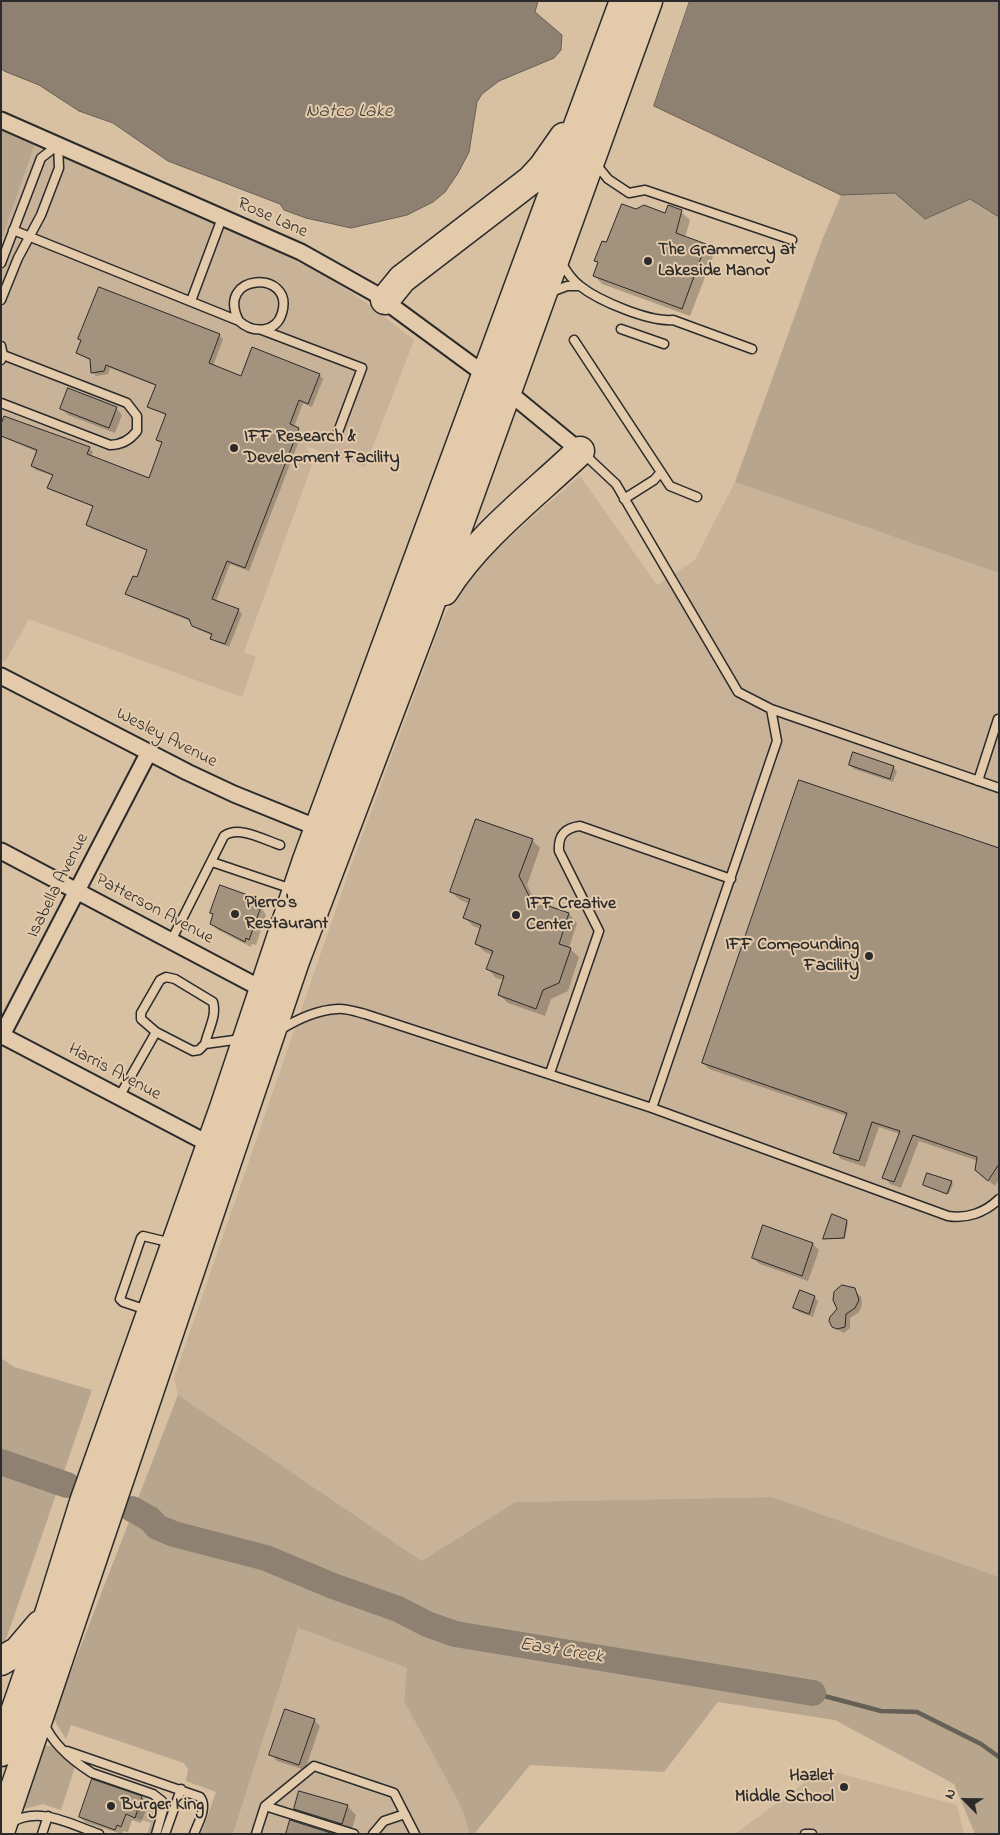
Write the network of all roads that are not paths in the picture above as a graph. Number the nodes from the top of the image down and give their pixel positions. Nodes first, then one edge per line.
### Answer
1 (624, 1) edge
2 (648, 1) edge
3 (584, 109) junction
4 (1, 120) edge
5 (58, 145) junction
6 (591, 158) junction
7 (222, 218) junction
8 (13, 230) junction
9 (29, 237) junction
10 (792, 240) dead end
11 (556, 253) junction
12 (1, 263) edge
13 (580, 286) junction
14 (540, 297) junction
15 (1, 300) edge
16 (385, 300) junction
17 (191, 302) junction
18 (239, 321) junction
19 (621, 329) dead end
20 (262, 330) junction
21 (574, 340) dead end
22 (664, 344) dead end
23 (1, 346) edge
24 (752, 349) dead end
25 (2, 357) edge
26 (496, 384) junction
27 (1, 402) edge
28 (338, 432) dead end
29 (580, 451) junction
30 (661, 472) junction
31 (697, 497) dead end
32 (624, 499) junction
33 (423, 624) junction
34 (1, 676) edge
35 (771, 709) junction
36 (998, 719) edge
37 (150, 752) junction
38 (978, 781) junction
39 (999, 788) edge
40 (318, 828) junction
41 (280, 845) dead end
42 (1, 851) edge
43 (212, 862) junction
44 (731, 879) junction
45 (297, 890) junction
46 (78, 891) junction
47 (171, 941) junction
48 (262, 989) junction
49 (156, 1032) junction
50 (2, 1036) edge
51 (258, 1038) junction
52 (205, 1044) junction
53 (550, 1074) junction
54 (119, 1097) junction
55 (652, 1108) junction
56 (209, 1144) junction
57 (999, 1199) edge
58 (50, 1611) junction
59 (1, 1661) edge
60 (1, 1696) edge
61 (40, 1714) junction
62 (11, 1725) junction
63 (62, 1749) junction
64 (1, 1752) edge
65 (181, 1790) junction
66 (265, 1806) junction
67 (405, 1814) junction
68 (48, 1816) junction
69 (1, 1829) edge
70 (42, 1834) edge
71 (99, 1834) edge
72 (156, 1834) edge
73 (165, 1834) edge
74 (194, 1834) edge
75 (256, 1834) edge
76 (354, 1834) edge
77 (373, 1834) edge
78 (415, 1834) edge
79 (805, 1834) edge
80 (812, 1834) edge

1 - 3 highway
2 - 6 highway
3 - 16 highway
3 - 26 highway
4 - 5 street, Rose Lane
5 - 7 street, Rose Lane
5 - 8 lane
5 - 9 lane
6 - 10 lane
6 - 11 highway
7 - 16 street, Rose Lane
7 - 17 lane
8 - 9 lane
8 - 12 lane
9 - 15 lane
9 - 17 lane
11 - 13 lane
11 - 14 highway
13 - 14 lane
13 - 24 lane
14 - 26 highway
16 - 26 street, Rose Lane
17 - 18 lane
18 - 20 lane
18 - 20 lane
19 - 22 lane
20 - 28 lane
21 - 30 lane
23 - 25 lane
25 - 27 lane
26 - 29 street, Rose Lane
26 - 33 highway
26 - 40 highway
29 - 32 lane
29 - 33 highway
30 - 31 lane
30 - 32 lane
32 - 35 lane
33 - 51 highway
34 - 37 street, Wesley Avenue
35 - 38 lane
35 - 44 lane
36 - 38 lane
37 - 40 street, Wesley Avenue
37 - 46 street, Isabella Avenue
38 - 39 lane
40 - 45 highway
41 - 43 lane
42 - 46 street, Patterson Avenue
43 - 45 lane
43 - 47 lane
44 - 53 lane
44 - 55 lane
45 - 48 highway
46 - 47 street, Patterson Avenue
46 - 50 street, Isabella Avenue
47 - 48 street, Patterson Avenue
48 - 51 highway
49 - 52 lane
49 - 52 lane
49 - 54 lane
50 - 54 street, Harris Avenue
51 - 52 lane
51 - 53 lane
51 - 56 highway
51 - 61 highway
53 - 55 lane
54 - 56 street, Harris Avenue
55 - 57 lane
56 - 58 highway
58 - 59 highway
58 - 62 highway
60 - 62 highway
61 - 63 lane
61 - 69 highway
62 - 64 highway
63 - 65 lane
63 - 72 lane
65 - 73 lane
65 - 74 lane
66 - 67 lane
66 - 75 lane
66 - 76 lane
67 - 77 lane
67 - 78 lane
68 - 69 lane
68 - 70 lane
68 - 71 lane
79 - 80 lane

